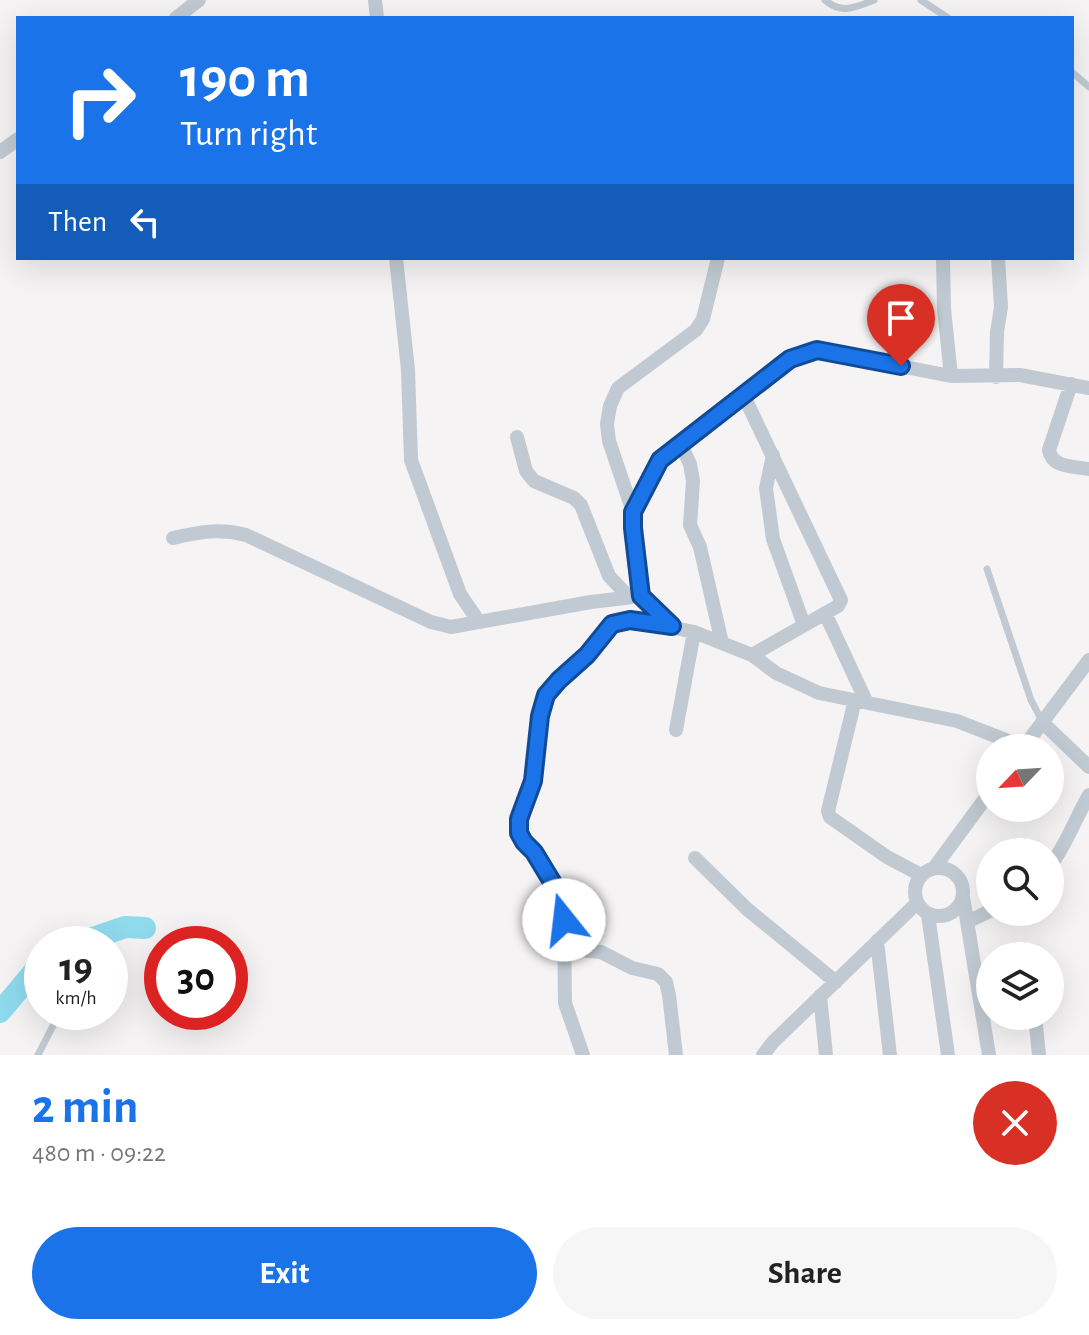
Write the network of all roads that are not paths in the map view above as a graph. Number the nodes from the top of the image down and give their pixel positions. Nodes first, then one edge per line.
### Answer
1 (199, 0) edge
2 (825, 0) edge
3 (874, 0) edge
4 (921, 0) edge
5 (179, 16) edge
6 (945, 16) edge
7 (1074, 74) edge
8 (1089, 87) edge
9 (396, 260) edge
10 (718, 260) edge
11 (943, 260) edge
12 (998, 260) edge
13 (951, 376) junction
14 (996, 377) junction
15 (1071, 384) junction
16 (1089, 388) edge
17 (743, 394) junction
18 (517, 437) dead end
19 (681, 445) junction
20 (773, 454) junction
21 (1089, 469) edge
22 (633, 512) junction
23 (173, 538) dead end
24 (987, 569) dead end
25 (635, 597) junction
26 (825, 613) junction
27 (479, 622) junction
28 (804, 625) junction
29 (672, 626) junction
30 (694, 632) junction
31 (722, 643) junction
32 (752, 655) junction
33 (1087, 669) edge
34 (860, 700) junction
35 (1042, 722) junction
36 (676, 730) dead end
37 (990, 734) edge
38 (1033, 734) edge
39 (1089, 767) edge
40 (1089, 795) edge
41 (976, 810) edge
42 (1064, 847) edge
43 (695, 858) dead end
44 (928, 872) junction
45 (963, 897) junction
46 (917, 903) junction
47 (928, 915) junction
48 (976, 918) edge
49 (967, 922) junction
50 (877, 941) junction
51 (564, 949) junction
52 (836, 982) junction
53 (820, 996) junction
54 (51, 1030) edge
55 (1036, 1030) edge
56 (38, 1055) edge
57 (583, 1055) edge
58 (676, 1055) edge
59 (763, 1055) edge
60 (826, 1055) edge
61 (890, 1055) edge
62 (948, 1055) edge
63 (989, 1055) edge
64 (1039, 1055) edge

1 - 5 street
2 - 3 lane
4 - 6 lane
7 - 8 lane
9 - 27 street
10 - 22 street
11 - 13 street
12 - 14 street
13 - 14 street
13 - 17 street
14 - 15 street
15 - 16 street
15 - 21 street
17 - 19 street
17 - 20 street
18 - 25 street
19 - 22 street
19 - 31 street
20 - 26 street
20 - 28 street
22 - 25 street
23 - 27 street
24 - 35 lane
25 - 27 street
25 - 29 street
26 - 28 street
26 - 34 street
28 - 32 street
29 - 30 street
29 - 51 street
30 - 31 street
30 - 36 street
31 - 32 street
32 - 34 street
33 - 35 street
34 - 37 street
34 - 44 street
35 - 38 street
35 - 39 street
40 - 42 street
41 - 44 street
43 - 52 street
44 - 45 street
44 - 46 street
45 - 47 street
45 - 49 street
46 - 47 street
46 - 50 street
47 - 62 street
48 - 49 street
49 - 63 street
50 - 52 street
50 - 61 street
51 - 57 street
51 - 58 street
52 - 53 street
53 - 59 street
53 - 60 street
54 - 56 lane
55 - 64 street

